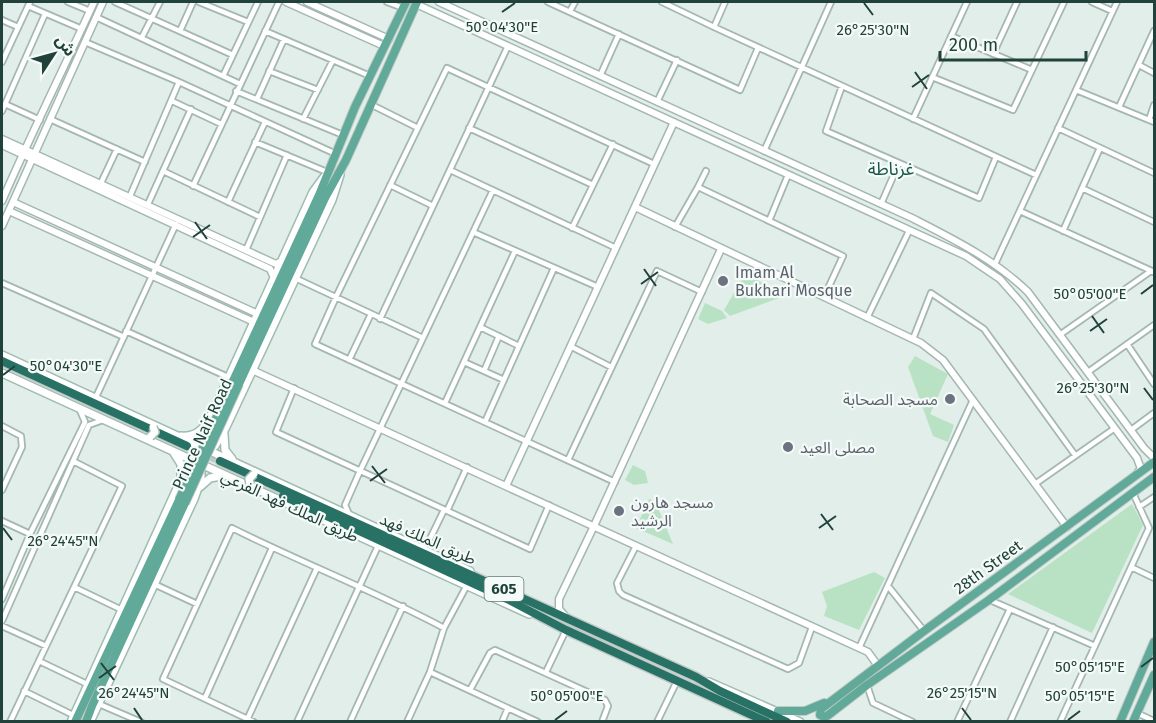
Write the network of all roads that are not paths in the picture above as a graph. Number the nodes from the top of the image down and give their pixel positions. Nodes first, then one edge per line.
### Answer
1 (68, 2) edge
2 (94, 2) edge
3 (103, 2) edge
4 (115, 2) edge
5 (160, 2) edge
6 (193, 2) edge
7 (199, 2) edge
8 (258, 2) edge
9 (279, 2) edge
10 (285, 2) edge
11 (307, 2) edge
12 (387, 2) edge
13 (439, 2) edge
14 (549, 2) edge
15 (574, 2) edge
16 (662, 2) edge
17 (725, 2) edge
18 (831, 2) edge
19 (967, 2) edge
20 (1017, 2) edge
21 (1064, 2) edge
22 (1092, 2) edge
23 (1117, 2) edge
24 (416, 3) edge
25 (29, 4) edge
26 (404, 5) edge
27 (90, 11) junction
28 (433, 11) junction
29 (570, 11) junction
30 (1112, 11) junction
31 (45, 14) junction
32 (96, 17) junction
33 (151, 18) junction
34 (2, 20) edge
35 (248, 22) junction
36 (360, 26) junction
37 (18, 27) junction
38 (714, 27) junction
39 (82, 29) junction
40 (180, 31) junction
41 (265, 31) junction
42 (1155, 31) edge
43 (357, 34) junction
44 (619, 34) junction
45 (951, 36) junction
46 (142, 37) junction
47 (284, 39) junction
48 (85, 42) junction
49 (387, 43) junction
50 (508, 46) junction
51 (759, 48) junction
52 (993, 54) junction
53 (232, 55) junction
54 (333, 60) junction
55 (676, 60) junction
56 (2, 62) edge
57 (1139, 65) junction
58 (801, 67) junction
59 (1032, 70) junction
60 (269, 71) junction
61 (1155, 73) edge
62 (223, 76) junction
63 (370, 76) junction
64 (600, 76) junction
65 (932, 77) junction
66 (179, 82) junction
67 (240, 84) junction
68 (842, 86) junction
69 (489, 87) junction
70 (318, 90) junction
71 (1076, 90) junction
72 (236, 91) junction
73 (257, 99) junction
74 (172, 101) junction
75 (657, 102) junction
76 (5, 104) junction
77 (370, 104) junction
78 (1155, 105) edge
79 (229, 106) junction
80 (1119, 108) junction
81 (191, 109) junction
82 (2, 111) edge
83 (50, 119) junction
84 (303, 119) junction
85 (913, 119) junction
86 (40, 120) junction
87 (1149, 120) junction
88 (265, 122) junction
89 (674, 122) junction
90 (1155, 122) edge
91 (222, 124) junction
92 (418, 128) junction
93 (470, 128) junction
94 (1058, 128) junction
95 (343, 135) junction
96 (2, 138) edge
97 (255, 142) junction
98 (613, 144) junction
99 (2, 145) edge
100 (1100, 148) junction
101 (117, 149) junction
102 (23, 151) junction
103 (764, 151) junction
104 (287, 154) junction
105 (336, 154) junction
106 (33, 156) junction
107 (996, 157) junction
108 (346, 160) junction
109 (145, 162) junction
110 (898, 163) junction
111 (654, 164) junction
112 (450, 170) junction
113 (163, 171) junction
114 (706, 171) dead end
115 (327, 172) junction
116 (1155, 173) edge
117 (788, 175) junction
118 (1036, 175) junction
119 (101, 183) junction
120 (390, 185) junction
121 (593, 185) junction
122 (193, 186) junction
123 (698, 187) junction
124 (1082, 188) junction
125 (493, 190) junction
126 (130, 196) junction
127 (2, 201) edge
128 (13, 202) junction
129 (228, 202) junction
130 (148, 204) junction
131 (881, 204) junction
132 (433, 206) junction
133 (634, 207) junction
134 (9, 211) junction
135 (1020, 211) junction
136 (260, 217) junction
137 (178, 218) junction
138 (769, 221) junction
139 (1155, 222) edge
140 (2, 226) edge
141 (175, 226) junction
142 (675, 226) junction
143 (572, 228) junction
144 (909, 231) junction
145 (1063, 231) junction
146 (473, 232) junction
147 (616, 248) junction
148 (721, 249) junction
149 (246, 250) junction
150 (515, 251) junction
151 (282, 261) junction
152 (994, 264) junction
153 (156, 266) junction
154 (554, 268) junction
155 (1153, 272) edge
156 (152, 276) junction
157 (274, 278) junction
158 (294, 278) junction
159 (2, 283) edge
160 (598, 287) junction
161 (702, 292) junction
162 (336, 297) junction
163 (824, 297) junction
164 (238, 304) junction
165 (234, 313) junction
166 (258, 314) junction
167 (371, 314) junction
168 (867, 318) junction
169 (380, 319) junction
170 (254, 322) junction
171 (1155, 325) edge
172 (480, 327) junction
173 (125, 334) junction
174 (1061, 334) junction
175 (499, 336) junction
176 (423, 338) junction
177 (913, 339) junction
178 (1127, 344) junction
179 (519, 346) junction
180 (570, 346) junction
181 (2, 355) edge
182 (350, 360) junction
183 (2, 361) edge
184 (464, 362) junction
185 (2, 367) edge
186 (611, 367) junction
187 (1155, 369) edge
188 (252, 370) junction
189 (484, 371) junction
190 (1088, 372) junction
191 (2, 373) edge
192 (1148, 374) junction
193 (504, 380) junction
194 (234, 381) junction
195 (401, 383) junction
196 (1155, 384) edge
197 (294, 388) junction
198 (220, 395) junction
199 (96, 397) junction
200 (973, 400) junction
201 (237, 402) junction
202 (445, 403) junction
203 (79, 408) junction
204 (1155, 413) edge
205 (209, 418) junction
206 (103, 420) junction
207 (485, 422) junction
208 (152, 425) junction
209 (2, 426) edge
210 (380, 428) junction
211 (1115, 428) junction
212 (225, 429) junction
213 (1131, 430) junction
214 (178, 435) junction
215 (147, 437) junction
216 (527, 441) junction
217 (1144, 448) junction
218 (188, 449) junction
219 (169, 450) junction
220 (1132, 451) junction
221 (1076, 455) junction
222 (202, 456) junction
223 (1155, 458) edge
224 (74, 460) junction
225 (568, 460) junction
226 (236, 462) junction
227 (1155, 462) edge
228 (217, 463) junction
229 (467, 468) junction
230 (360, 471) junction
231 (2, 473) edge
232 (257, 474) junction
233 (8, 476) junction
234 (224, 476) junction
235 (1136, 476) junction
236 (1155, 477) edge
237 (615, 482) junction
238 (1035, 484) junction
239 (506, 486) junction
240 (178, 487) junction
241 (253, 487) junction
242 (2, 490) edge
243 (197, 492) junction
244 (1133, 493) junction
245 (1155, 497) edge
246 (194, 499) junction
247 (182, 501) junction
248 (549, 505) junction
249 (1139, 507) junction
250 (446, 510) junction
251 (349, 514) junction
252 (2, 521) edge
253 (594, 526) junction
254 (1067, 527) junction
255 (30, 534) junction
256 (378, 546) junction
257 (420, 546) junction
258 (636, 546) junction
259 (272, 548) junction
260 (1131, 567) junction
261 (317, 568) junction
262 (1155, 578) edge
263 (154, 585) junction
264 (495, 585) junction
265 (888, 586) junction
266 (74, 587) junction
267 (360, 587) junction
268 (466, 587) junction
269 (2, 599) edge
270 (989, 600) junction
271 (197, 604) junction
272 (403, 606) junction
273 (1010, 609) junction
274 (122, 610) junction
275 (566, 618) junction
276 (2, 621) edge
277 (547, 621) junction
278 (2, 626) edge
279 (812, 627) junction
280 (1053, 627) junction
281 (444, 628) junction
282 (566, 630) junction
283 (924, 631) junction
284 (1155, 642) edge
285 (46, 646) junction
286 (1095, 646) junction
287 (860, 648) junction
288 (39, 661) junction
289 (878, 666) junction
290 (430, 672) junction
291 (546, 672) junction
292 (1155, 675) edge
293 (696, 677) junction
294 (677, 681) junction
295 (87, 684) junction
296 (867, 685) junction
297 (470, 690) junction
298 (24, 691) junction
299 (839, 695) junction
300 (205, 698) junction
301 (845, 703) junction
302 (99, 704) junction
303 (508, 708) junction
304 (778, 711) junction
305 (1137, 713) junction
306 (2, 717) edge
307 (73, 719) edge
308 (246, 720) edge
309 (766, 721) edge
310 (1155, 721) edge
311 (9, 722) edge
312 (88, 722) edge
313 (141, 722) edge
314 (254, 722) edge
315 (297, 722) edge
316 (350, 722) edge
317 (407, 722) edge
318 (502, 722) edge
319 (538, 722) edge
320 (602, 722) edge
321 (657, 722) edge
322 (787, 722) edge
323 (800, 722) edge
324 (830, 722) edge
325 (913, 722) edge
326 (957, 722) edge
327 (1010, 722) edge
328 (1060, 722) edge
329 (1120, 722) edge
330 (1133, 722) edge

1 - 27 street
2 - 27 street
3 - 32 street
4 - 33 street
5 - 33 street
6 - 40 street
7 - 35 street
8 - 35 street
9 - 41 street
10 - 43 street
11 - 36 street
12 - 26 street
13 - 28 street
13 - 64 street
14 - 29 street
15 - 29 street
16 - 38 street
17 - 38 street
18 - 58 street
19 - 45 street
20 - 52 street
21 - 59 street
22 - 30 street
23 - 30 street
24 - 28 street
24 - 77 main road, Prince Naif Road
25 - 31 street
25 - 37 street
26 - 49 main road, Prince Naif Road
27 - 39 street
28 - 50 street
29 - 44 street
30 - 71 street
31 - 39 street
31 - 76 street
32 - 46 street
32 - 48 street
33 - 40 street
33 - 46 street
34 - 37 street
35 - 53 street
36 - 43 street
36 - 49 street
37 - 56 street
38 - 51 street
39 - 86 street
40 - 53 street
41 - 47 street
41 - 67 street
42 - 57 street
43 - 49 street
44 - 55 street
44 - 64 street
45 - 52 street
45 - 65 street
46 - 62 street
47 - 54 street
47 - 60 street
48 - 66 street
48 - 83 street
49 - 63 main road, Prince Naif Road
50 - 69 street
50 - 89 street
51 - 55 street
51 - 58 street
52 - 59 street
53 - 62 street
54 - 63 street
54 - 70 street
55 - 75 street
57 - 61 street
57 - 80 street
58 - 68 street
58 - 103 street
59 - 65 street
60 - 70 street
60 - 73 street
62 - 67 street
63 - 95 main road, Prince Naif Road
64 - 75 street
65 - 85 street
66 - 74 street
66 - 79 street
67 - 72 street
68 - 85 street
68 - 110 street
69 - 92 street
69 - 93 street
69 - 98 street
70 - 84 street
71 - 80 street
71 - 94 street
72 - 73 street
72 - 79 street
73 - 84 street
74 - 81 street
74 - 109 street
75 - 103 street
76 - 82 street
76 - 86 street
77 - 92 street
77 - 108 main road, Prince Naif Road
78 - 87 street
79 - 88 street
79 - 91 street
80 - 87 street
81 - 91 street
81 - 113 street
83 - 101 street
83 - 106 street
84 - 95 street
85 - 107 street
86 - 102 street
87 - 90 street
88 - 97 street
88 - 105 street
89 - 111 street
89 - 117 street
91 - 122 street
92 - 120 street
93 - 112 street
93 - 121 street
94 - 100 street
94 - 118 street
95 - 105 main road, Prince Naif Road
96 - 102 street
97 - 104 street
97 - 129 street
98 - 111 street
98 - 121 street
99 - 102 street
100 - 116 street
100 - 124 street
101 - 109 street
101 - 119 street
102 - 106 street
102 - 127 street
103 - 131 street
104 - 115 street
104 - 136 street
105 - 115 main road, Prince Naif Road
106 - 119 street
106 - 128 street
106 - 141 street
107 - 110 street
107 - 118 street
108 - 158 main road, Prince Naif Road
108 - 194 main road, Prince Naif Road
109 - 126 street
110 - 131 street
111 - 133 street
112 - 125 street
112 - 132 street
113 - 122 street
113 - 130 street
114 - 123 street
115 - 151 main road, Prince Naif Road
115 - 194 main road, Prince Naif Road
117 - 138 street
117 - 144 street
118 - 135 street
119 - 126 street
120 - 132 street
120 - 162 street
121 - 143 street
122 - 129 street
123 - 138 street
123 - 142 street
124 - 139 street
124 - 145 street
125 - 143 street
125 - 146 street
126 - 130 street
128 - 134 street
128 - 153 street
129 - 136 street
130 - 137 street
131 - 152 street
132 - 169 street
133 - 142 street
133 - 147 street
134 - 140 street
134 - 156 street
135 - 145 street
135 - 152 street
136 - 149 street
137 - 141 street
137 - 149 street
138 - 163 street
141 - 153 street
141 - 157 street
142 - 148 street
143 - 147 street
144 - 168 street
144 - 211 street
145 - 155 street
146 - 150 street
146 - 176 street
147 - 160 street
148 - 161 street
148 - 163 street
149 - 151 street
150 - 154 street
150 - 172 street
151 - 157 main road, Prince Naif Road
152 - 174 street
153 - 156 street
153 - 164 street
154 - 160 street
154 - 179 street
155 - 174 street
156 - 165 street
156 - 173 street
157 - 166 main road, Prince Naif Road
158 - 162 street
158 - 188 main road, Prince Naif Road
159 - 173 street
160 - 180 street
161 - 186 street
161 - 237 street
162 - 167 street
162 - 182 street
163 - 168 street
164 - 165 street
164 - 166 street
165 - 170 street
166 - 170 main road, Prince Naif Road
167 - 169 street
167 - 182 street
168 - 177 street
169 - 176 street
170 - 194 main road, Prince Naif Road
171 - 178 street
172 - 175 street
172 - 184 street
173 - 194 street
173 - 199 street
174 - 190 street
175 - 179 street
175 - 189 street
176 - 195 street
177 - 200 street
177 - 221 street
178 - 190 street
178 - 192 street
179 - 193 street
180 - 186 street
180 - 216 street
181 - 199 main road
182 - 195 street
183 - 218 highway
184 - 189 street
184 - 202 street
185 - 218 highway
186 - 225 street
187 - 192 street
188 - 197 street
188 - 201 main road, Prince Naif Road
189 - 193 street
190 - 213 street
191 - 203 main road
192 - 196 street
193 - 207 street
194 - 198 main road, Prince Naif Road
194 - 247 main road, Prince Naif Road, bridge
195 - 202 street
195 - 210 street
197 - 210 street
197 - 230 street
198 - 201 main road
198 - 205 main road, Prince Naif Road
199 - 208 main road
200 - 238 street
200 - 265 street
201 - 212 main road, Prince Naif Road
202 - 207 street
203 - 206 main road
203 - 255 street
204 - 213 street
205 - 214 main road
205 - 222 main road
206 - 215 main road
206 - 224 street
207 - 216 street
208 - 214 main road
208 - 215 main road, bridge
209 - 233 street
210 - 229 street
210 - 230 street
211 - 220 street
211 - 221 street
212 - 222 main road, Prince Naif Road
212 - 226 main road
213 - 217 street
214 - 218 main road
215 - 219 main road
216 - 225 street
216 - 239 street
217 - 220 street
217 - 223 street
218 - 219 main road
218 - 222 main road
218 - 222 main road
219 - 240 main road
220 - 235 street
221 - 238 street
222 - 228 main road, طريق الملك فهد الفرعي
222 - 228 main road
222 - 240 main road, Prince Naif Road
222 - 243 main road
224 - 266 street
224 - 276 street
225 - 237 street
226 - 228 main road, طريق الملك فهد الفرعي
226 - 232 main road, طريق الملك فهد الفرعي
227 - 235 main road, 28th Street
228 - 234 main road, طريق الملك فهد الفرعي
228 - 264 highway, طريق الملك فهد / 605
228 - 277 highway, طريق الملك فهد / 605
229 - 239 street
229 - 250 street
230 - 250 street
230 - 251 street
231 - 233 street
232 - 241 main road, bridge
232 - 251 main road, طريق الملك فهد الفرعي
233 - 242 street
234 - 241 main road, طريق الملك فهد الفرعي
234 - 243 main road
235 - 254 main road, 28th Street
236 - 244 main road, 28th Street
237 - 253 street
238 - 254 street
239 - 248 street
240 - 246 main road
240 - 274 main road, Prince Naif Road
241 - 256 main road, طريق الملك فهد الفرعي
243 - 246 main road
244 - 249 street
244 - 270 main road, 28th Street
245 - 249 street
246 - 263 main road
247 - 307 main road, Prince Naif Road
247 - 312 main road, Prince Naif Road
248 - 250 street
248 - 253 street
249 - 260 street
250 - 257 street
251 - 257 main road, طريق الملك فهد الفرعي
252 - 255 street
253 - 258 street
253 - 275 street
254 - 283 main road, 28th Street
255 - 269 street
256 - 267 street
256 - 268 main road, طريق الملك فهد الفرعي
257 - 264 main road, طريق الملك فهد الفرعي
258 - 279 street
258 - 279 street
259 - 261 street
259 - 271 street
259 - 300 street
260 - 262 street
260 - 286 street
261 - 267 street
261 - 308 street
263 - 271 street
263 - 302 main road
264 - 275 highway, طريق الملك فهد / 605
265 - 283 street
265 - 287 street
266 - 274 street
266 - 285 street
267 - 272 street
267 - 315 street
268 - 277 main road, طريق الملك فهد الفرعي
268 - 281 street
270 - 273 street
270 - 296 main road, 28th Street
271 - 300 street
272 - 281 street
272 - 316 street
273 - 280 street
273 - 326 street
274 - 295 main road, Prince Naif Road
275 - 293 highway, طريق الملك فهد / 605
277 - 282 highway, طريق الملك فهد / 605
278 - 285 street
279 - 287 street
280 - 286 street
280 - 327 street
281 - 290 street
282 - 291 street
282 - 294 highway, طريق الملك فهد / 605
283 - 289 main road, 28th Street
284 - 329 main road
285 - 288 street
286 - 328 street
287 - 289 street
288 - 295 street
288 - 298 street
289 - 299 main road, 28th Street
290 - 297 street
290 - 317 street
291 - 297 street
291 - 320 street
292 - 305 main road
293 - 304 main road
293 - 322 highway, طريق الملك فهد / 605
294 - 309 highway, طريق الملك فهد / 605
294 - 321 street
295 - 307 main road, Prince Naif Road
296 - 301 main road, 28th Street
296 - 325 street
297 - 303 street
298 - 307 street
298 - 311 street
299 - 301 main road
299 - 304 main road
300 - 308 street
301 - 324 main road
302 - 312 main road
302 - 313 street
303 - 318 street
303 - 319 street
304 - 323 main road
305 - 310 street
305 - 330 main road
306 - 311 street
308 - 314 street

